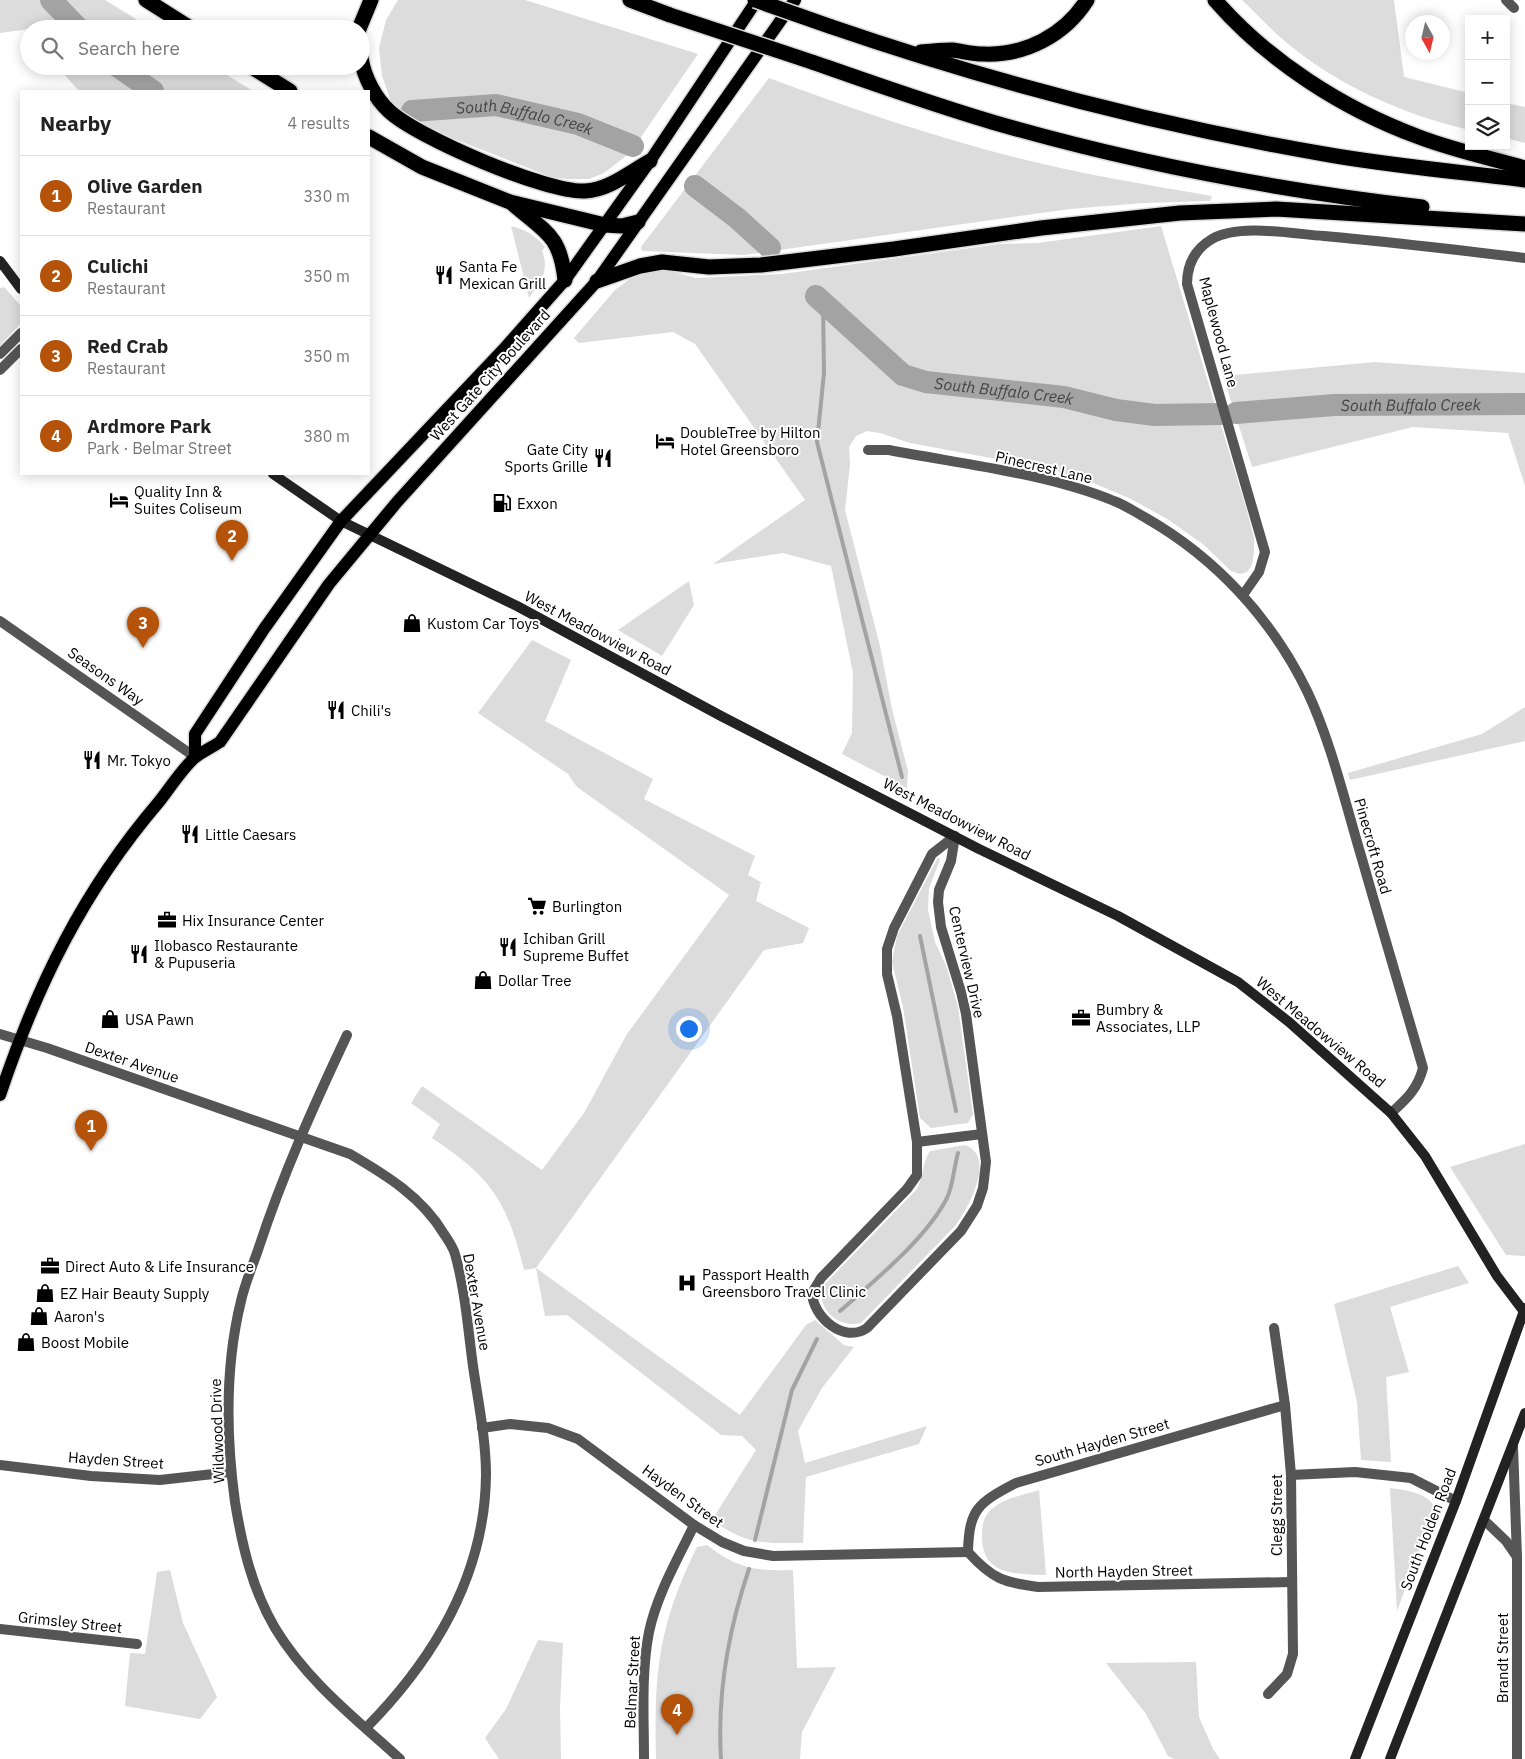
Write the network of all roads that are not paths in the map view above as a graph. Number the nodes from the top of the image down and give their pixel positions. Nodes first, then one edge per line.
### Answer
1 (146, 0) edge
2 (371, 0) edge
3 (626, 0) edge
4 (630, 0) edge
5 (756, 0) edge
6 (795, 0) edge
7 (1087, 0) edge
8 (1215, 0) edge
9 (654, 9) junction
10 (178, 20) edge
11 (363, 20) edge
12 (905, 52) junction
13 (264, 75) edge
14 (365, 75) edge
15 (288, 90) edge
16 (370, 138) edge
17 (650, 161) junction
18 (1525, 168) edge
19 (1525, 180) edge
20 (510, 202) junction
21 (1525, 220) edge
22 (638, 222) junction
23 (1525, 224) edge
24 (605, 225) junction
25 (1525, 258) edge
26 (0, 261) edge
27 (565, 280) junction
28 (597, 281) junction
29 (20, 288) edge
30 (20, 334) edge
31 (20, 350) edge
32 (0, 354) edge
33 (0, 370) edge
34 (868, 450) dead end
35 (274, 475) edge
36 (341, 521) junction
37 (370, 535) junction
38 (1243, 595) junction
39 (0, 621) edge
40 (195, 756) junction
41 (955, 836) junction
42 (0, 1034) edge
43 (347, 1035) dead end
44 (18, 1040) junction
45 (0, 1095) edge
46 (1391, 1112) junction
47 (982, 1134) junction
48 (300, 1136) junction
49 (917, 1142) junction
50 (1525, 1311) edge
51 (1274, 1328) dead end
52 (1285, 1405) junction
53 (1525, 1413) edge
54 (482, 1428) junction
55 (1513, 1446) junction
56 (0, 1465) edge
57 (231, 1472) junction
58 (1291, 1475) junction
59 (1456, 1501) junction
60 (1484, 1521) junction
61 (694, 1525) junction
62 (968, 1552) junction
63 (1517, 1557) junction
64 (1291, 1582) junction
65 (0, 1629) edge
66 (137, 1644) dead end
67 (1268, 1694) dead end
68 (366, 1728) junction
69 (400, 1759) edge
70 (644, 1759) edge
71 (1355, 1759) edge
72 (1390, 1759) edge
73 (1517, 1759) edge

1 - 10 highway
2 - 11 highway
3 - 9 highway
4 - 9 highway
5 - 12 highway, bridge
5 - 17 main road, West Gate City Boulevard
6 - 22 main road, West Gate City Boulevard
7 - 12 highway
8 - 18 highway
9 - 21 highway, bridge
12 - 19 highway
13 - 15 highway
14 - 17 highway
16 - 20 highway
17 - 24 main road, West Gate City Boulevard
20 - 24 highway
20 - 27 highway
22 - 24 highway
22 - 28 main road, West Gate City Boulevard
23 - 28 highway
24 - 27 main road, West Gate City Boulevard
25 - 38 street, Maplewood Lane
26 - 29 street
27 - 36 main road, West Gate City Boulevard
28 - 37 main road, West Gate City Boulevard
30 - 32 street
31 - 33 street
34 - 38 street, Pinecrest Lane
35 - 36 street, West Meadowview Road
36 - 37 street, West Meadowview Road
36 - 40 main road, West Gate City Boulevard
37 - 40 main road, West Gate City Boulevard
37 - 41 street, West Meadowview Road
38 - 46 street, Pinecroft Road
39 - 40 street, Seasons Way
40 - 44 main road, West Gate City Boulevard
41 - 46 street, West Meadowview Road
41 - 47 street, Centerview Drive
41 - 49 street, Centerview Drive
42 - 44 street
43 - 48 street, Wildwood Drive
44 - 45 main road, West Gate City Boulevard
44 - 48 street, Dexter Avenue
46 - 50 street, West Meadowview Road
47 - 49 street
47 - 49 street, Centerview Drive
48 - 54 street, Dexter Avenue
48 - 57 street, Wildwood Drive
50 - 59 street, South Holden Road
51 - 52 street, Clegg Street
52 - 58 street, Clegg Street
52 - 62 street, South Hayden Street
53 - 55 street
54 - 61 street, Hayden Street
54 - 68 street, Dexter Avenue
55 - 60 street
55 - 63 street, Brandt Street
56 - 57 street, Hayden Street
57 - 68 street, Wildwood Drive
58 - 59 street
58 - 64 street, Clegg Street
59 - 71 street, South Holden Road
60 - 63 street
60 - 72 street
61 - 62 street, Hayden Street
61 - 70 street, Belmar Street
62 - 64 street, North Hayden Street
63 - 73 street, Brandt Street
64 - 67 street, Clegg Street
65 - 66 street, Grimsley Street
68 - 69 street, Wildwood Drive

